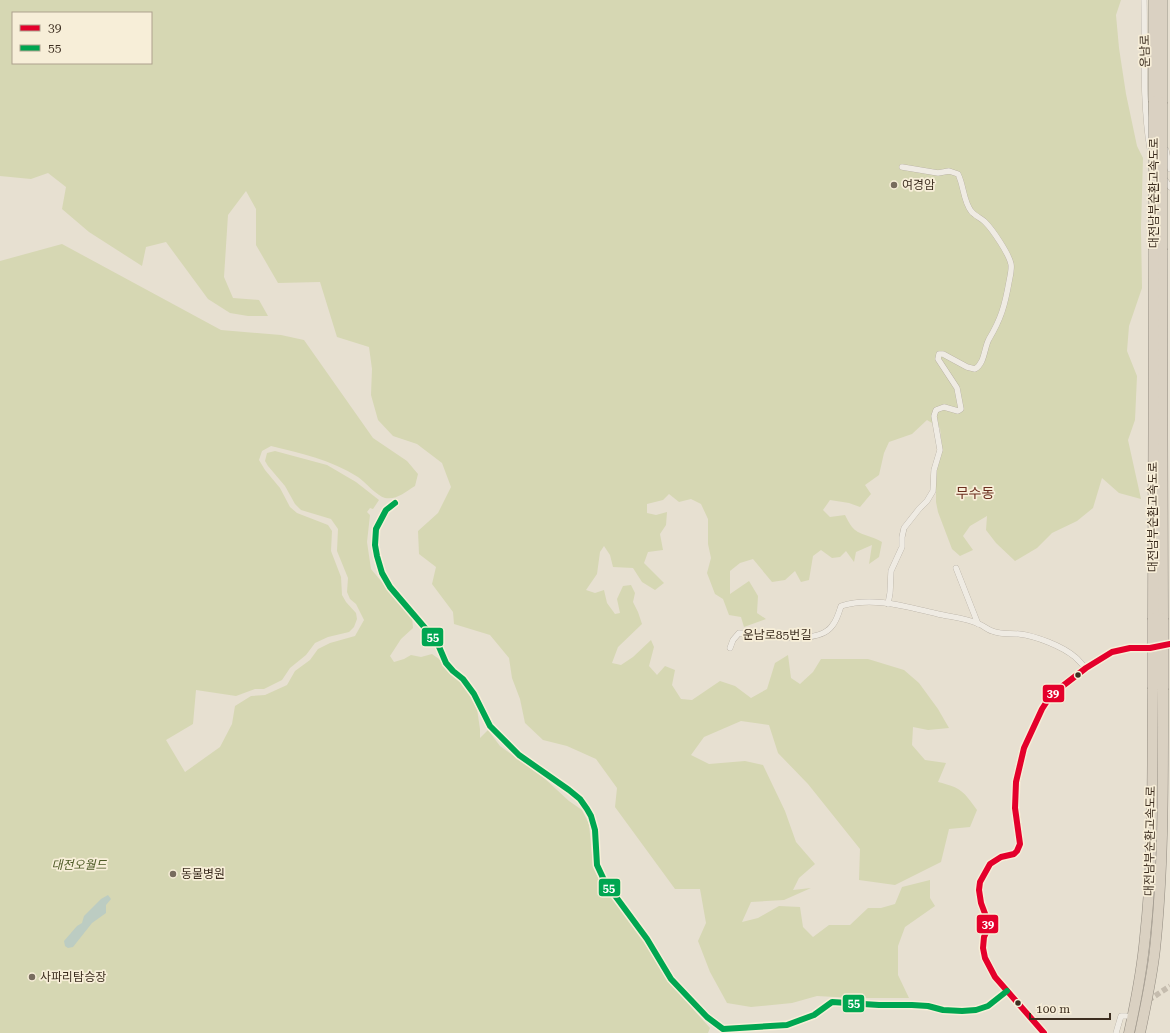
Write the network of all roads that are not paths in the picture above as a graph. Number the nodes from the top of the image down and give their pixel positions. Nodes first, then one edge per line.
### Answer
1 (1144, 0) edge
2 (1154, 0) edge
3 (1162, 0) edge
4 (1154, 102) junction
5 (902, 167) dead end
6 (1170, 169) edge
7 (1170, 187) edge
8 (396, 503) dead end
9 (956, 568) dead end
10 (888, 604) junction
11 (978, 624) junction
12 (1170, 644) edge
13 (730, 648) dead end
14 (1086, 668) junction
15 (1158, 689) junction
16 (1008, 991) junction
17 (1126, 1016) dead end
18 (1044, 1033) edge
19 (1116, 1033) edge
20 (1129, 1033) edge
21 (1140, 1033) edge

1 - 4 street, 운남로
2 - 4 highway, 대전남부순환고속도로
3 - 4 highway, 대전남부순환고속도로
4 - 6 street, 운남로
4 - 7 street, 운남로
4 - 15 highway, 대전남부순환고속도로, bridge
5 - 10 street
8 - 16 street
9 - 11 street
10 - 11 street, 운남로85번길
10 - 13 street, 운남로85번길
11 - 14 street, 운남로85번길
12 - 14 street
14 - 16 street
15 - 20 highway, 대전남부순환고속도로
15 - 21 highway, 대전남부순환고속도로
16 - 18 street
17 - 19 street

